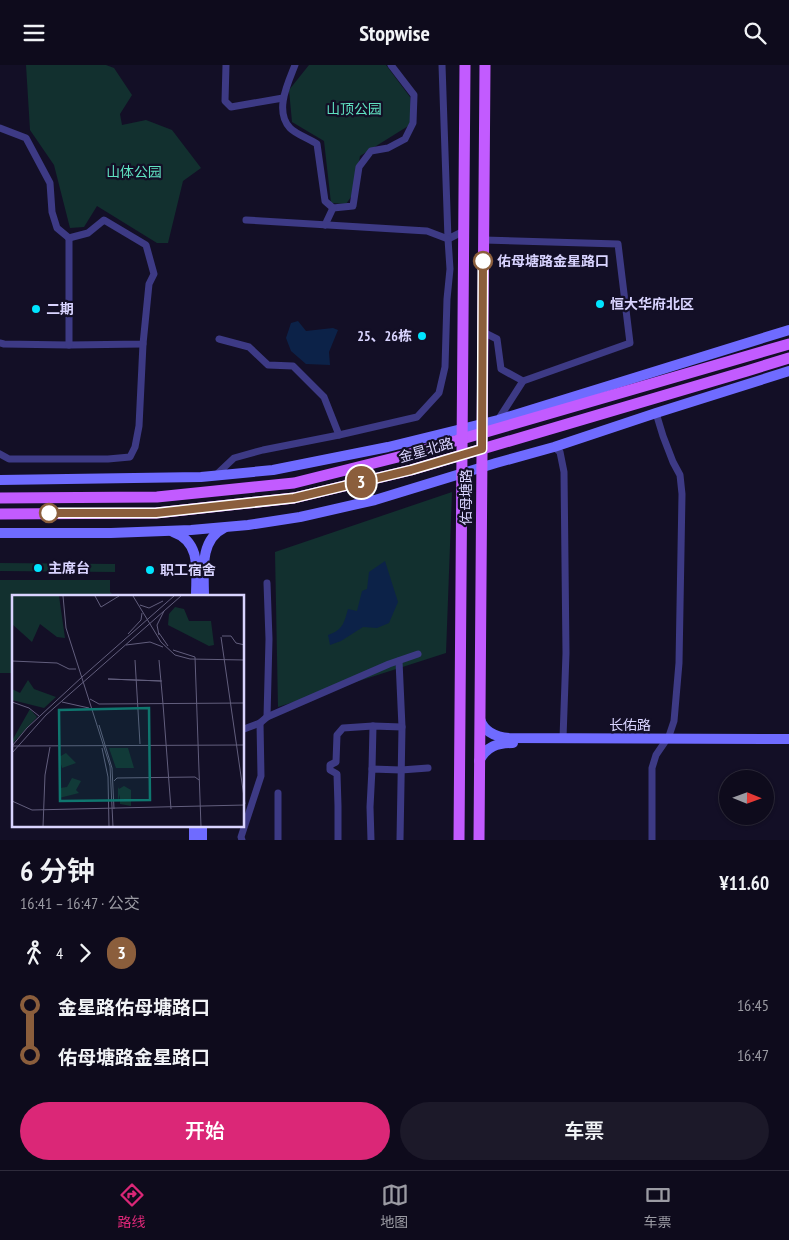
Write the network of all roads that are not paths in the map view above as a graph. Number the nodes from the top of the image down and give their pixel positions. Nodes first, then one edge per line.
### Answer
1 (226, 65) edge
2 (295, 65) edge
3 (391, 65) edge
4 (442, 65) edge
5 (465, 65) edge
6 (485, 65) edge
7 (283, 98) junction
8 (0, 128) edge
9 (333, 208) junction
10 (246, 220) dead end
11 (325, 225) junction
12 (464, 231) junction
13 (69, 239) junction
14 (448, 239) junction
15 (484, 240) junction
16 (789, 330) edge
17 (483, 332) junction
18 (219, 339) dead end
19 (0, 343) edge
20 (143, 344) junction
21 (789, 344) edge
22 (69, 345) junction
23 (789, 358) edge
24 (789, 372) edge
25 (523, 381) junction
26 (656, 413) junction
27 (498, 420) junction
28 (482, 429) junction
29 (462, 434) junction
30 (339, 435) junction
31 (554, 447) junction
32 (482, 449) junction
33 (0, 454) edge
34 (462, 455) junction
35 (482, 467) junction
36 (461, 473) junction
37 (216, 475) junction
38 (0, 480) edge
39 (0, 498) edge
40 (0, 514) edge
41 (226, 527) junction
42 (170, 531) junction
43 (0, 533) edge
44 (267, 583) dead end
45 (196, 595) edge
46 (204, 595) edge
47 (418, 654) dead end
48 (399, 661) junction
49 (267, 717) junction
50 (480, 719) junction
51 (260, 723) junction
52 (373, 726) junction
53 (402, 727) junction
54 (245, 729) edge
55 (563, 738) junction
56 (789, 739) edge
57 (665, 741) junction
58 (789, 744) edge
59 (479, 761) junction
60 (428, 768) dead end
61 (372, 769) junction
62 (401, 770) junction
63 (278, 793) dead end
64 (194, 827) edge
65 (202, 827) edge
66 (194, 840) edge
67 (202, 840) edge
68 (242, 840) edge
69 (278, 840) edge
70 (338, 840) edge
71 (371, 840) edge
72 (400, 840) edge
73 (459, 840) edge
74 (479, 840) edge
75 (652, 840) edge

1 - 7 street
2 - 7 street
3 - 9 street
4 - 14 street
5 - 12 main road, 佑母塘路
6 - 15 main road, 佑母塘路
7 - 9 street
8 - 13 street
9 - 11 street
10 - 11 street
11 - 14 street
12 - 14 street
12 - 29 main road, 佑母塘路
13 - 20 street
13 - 22 street
14 - 30 street
15 - 17 main road, 佑母塘路
15 - 25 street
16 - 27 street
17 - 25 street
17 - 28 main road, 佑母塘路
18 - 30 street
19 - 22 street
20 - 22 street
20 - 33 street
21 - 28 main road, 金星北路
23 - 32 main road, 金星北路
24 - 26 street
25 - 27 street
26 - 31 street
26 - 57 street
27 - 28 street
28 - 29 main road, 金星北路
28 - 32 main road, 佑母塘路
29 - 34 main road, 佑母塘路
29 - 37 street
29 - 39 main road, 金星北路
30 - 37 street
31 - 35 street
31 - 55 street
32 - 34 main road, 金星北路
32 - 35 main road, 佑母塘路
34 - 36 main road, 佑母塘路
34 - 40 main road, 金星北路
35 - 36 street
35 - 50 main road, 佑母塘路
36 - 41 street
36 - 73 main road, 佑母塘路
37 - 38 street
41 - 42 street
41 - 46 street
42 - 43 street
42 - 45 street
44 - 49 street
47 - 48 street
48 - 49 street
48 - 53 street
49 - 51 street
50 - 55 street, 长佑路
50 - 59 main road, 佑母塘路
51 - 54 street
51 - 68 street
52 - 53 street
52 - 61 street
52 - 70 street
53 - 62 street
55 - 57 street, 长佑路
56 - 57 street, 长佑路
57 - 58 street, 长佑路
57 - 59 street, 长佑路
57 - 75 street
59 - 74 main road, 佑母塘路
60 - 62 street
61 - 62 street
61 - 71 street
62 - 72 street
63 - 69 street
64 - 66 street
65 - 67 street

